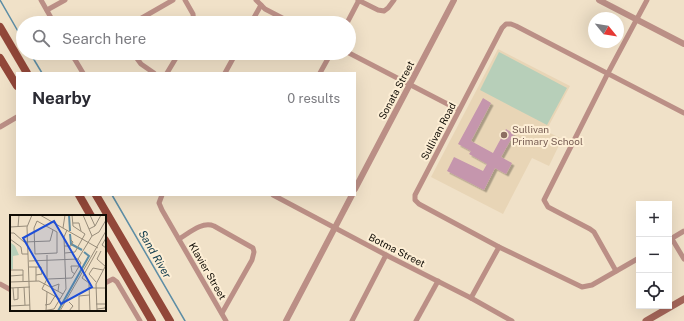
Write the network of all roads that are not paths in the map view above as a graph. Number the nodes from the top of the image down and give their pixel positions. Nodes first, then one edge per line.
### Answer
1 (41, 0) edge
2 (65, 0) edge
3 (173, 0) edge
4 (185, 0) edge
5 (256, 0) edge
6 (358, 0) edge
7 (394, 0) edge
8 (454, 0) edge
9 (599, 0) edge
10 (647, 0) edge
11 (261, 5) junction
12 (47, 10) junction
13 (50, 16) edge
14 (145, 16) edge
15 (193, 16) edge
16 (255, 16) edge
17 (280, 16) edge
18 (350, 16) edge
19 (637, 20) junction
20 (0, 27) edge
21 (684, 44) edge
22 (16, 54) edge
23 (356, 57) edge
24 (0, 58) edge
25 (19, 60) edge
26 (75, 60) edge
27 (138, 60) edge
28 (174, 60) edge
29 (232, 60) edge
30 (327, 60) edge
31 (26, 72) edge
32 (82, 72) edge
33 (153, 72) edge
34 (168, 72) edge
35 (226, 72) edge
36 (321, 72) edge
37 (608, 73) junction
38 (16, 84) edge
39 (410, 84) junction
40 (459, 110) junction
41 (684, 113) edge
42 (16, 118) edge
43 (0, 127) edge
44 (356, 187) edge
45 (80, 196) edge
46 (97, 196) edge
47 (162, 196) edge
48 (275, 196) edge
49 (351, 196) edge
50 (90, 215) edge
51 (335, 228) junction
52 (684, 231) edge
53 (672, 238) edge
54 (179, 239) junction
55 (106, 242) edge
56 (672, 242) edge
57 (499, 247) junction
58 (386, 255) junction
59 (684, 259) edge
60 (636, 260) edge
61 (616, 271) junction
62 (438, 281) junction
63 (106, 282) edge
64 (471, 298) junction
65 (684, 299) edge
66 (222, 313) junction
67 (140, 321) edge
68 (152, 321) edge
69 (170, 321) edge
70 (226, 321) edge
71 (286, 321) edge
72 (352, 321) edge
73 (416, 321) edge
74 (512, 321) edge
75 (646, 321) edge

1 - 12 street
2 - 12 street
3 - 14 street
4 - 15 street
5 - 11 street
6 - 7 street
6 - 18 street
8 - 39 street, Sonata Street
9 - 19 street
10 - 19 street
11 - 16 street
11 - 17 street
12 - 13 street
19 - 21 street
19 - 37 street
20 - 22 main road
23 - 39 street
24 - 38 main road
25 - 31 main road
26 - 32 street
27 - 33 street
28 - 34 street
29 - 35 street
30 - 36 street
37 - 40 street, Sullivan Road
37 - 41 street, Sullivan Road
37 - 61 street
39 - 40 street
39 - 44 street, Sonata Street
40 - 57 street, Sullivan Road
42 - 43 street
45 - 50 main road
46 - 69 main road
47 - 54 street, Klavier Street
48 - 51 street, Botma Street
49 - 51 street
51 - 58 street, Botma Street
51 - 71 street
52 - 53 street
54 - 66 street, Klavier Street
54 - 66 street, Klavier Street
55 - 68 main road
56 - 59 street
57 - 61 street, Sullivan Road
57 - 64 street
58 - 62 street, Botma Street
58 - 72 street
60 - 61 street, Sullivan Road
62 - 64 street, Botma Street
62 - 73 street
63 - 67 street
64 - 74 street, Botma Street
65 - 75 main road
66 - 70 street, Klavier Street

